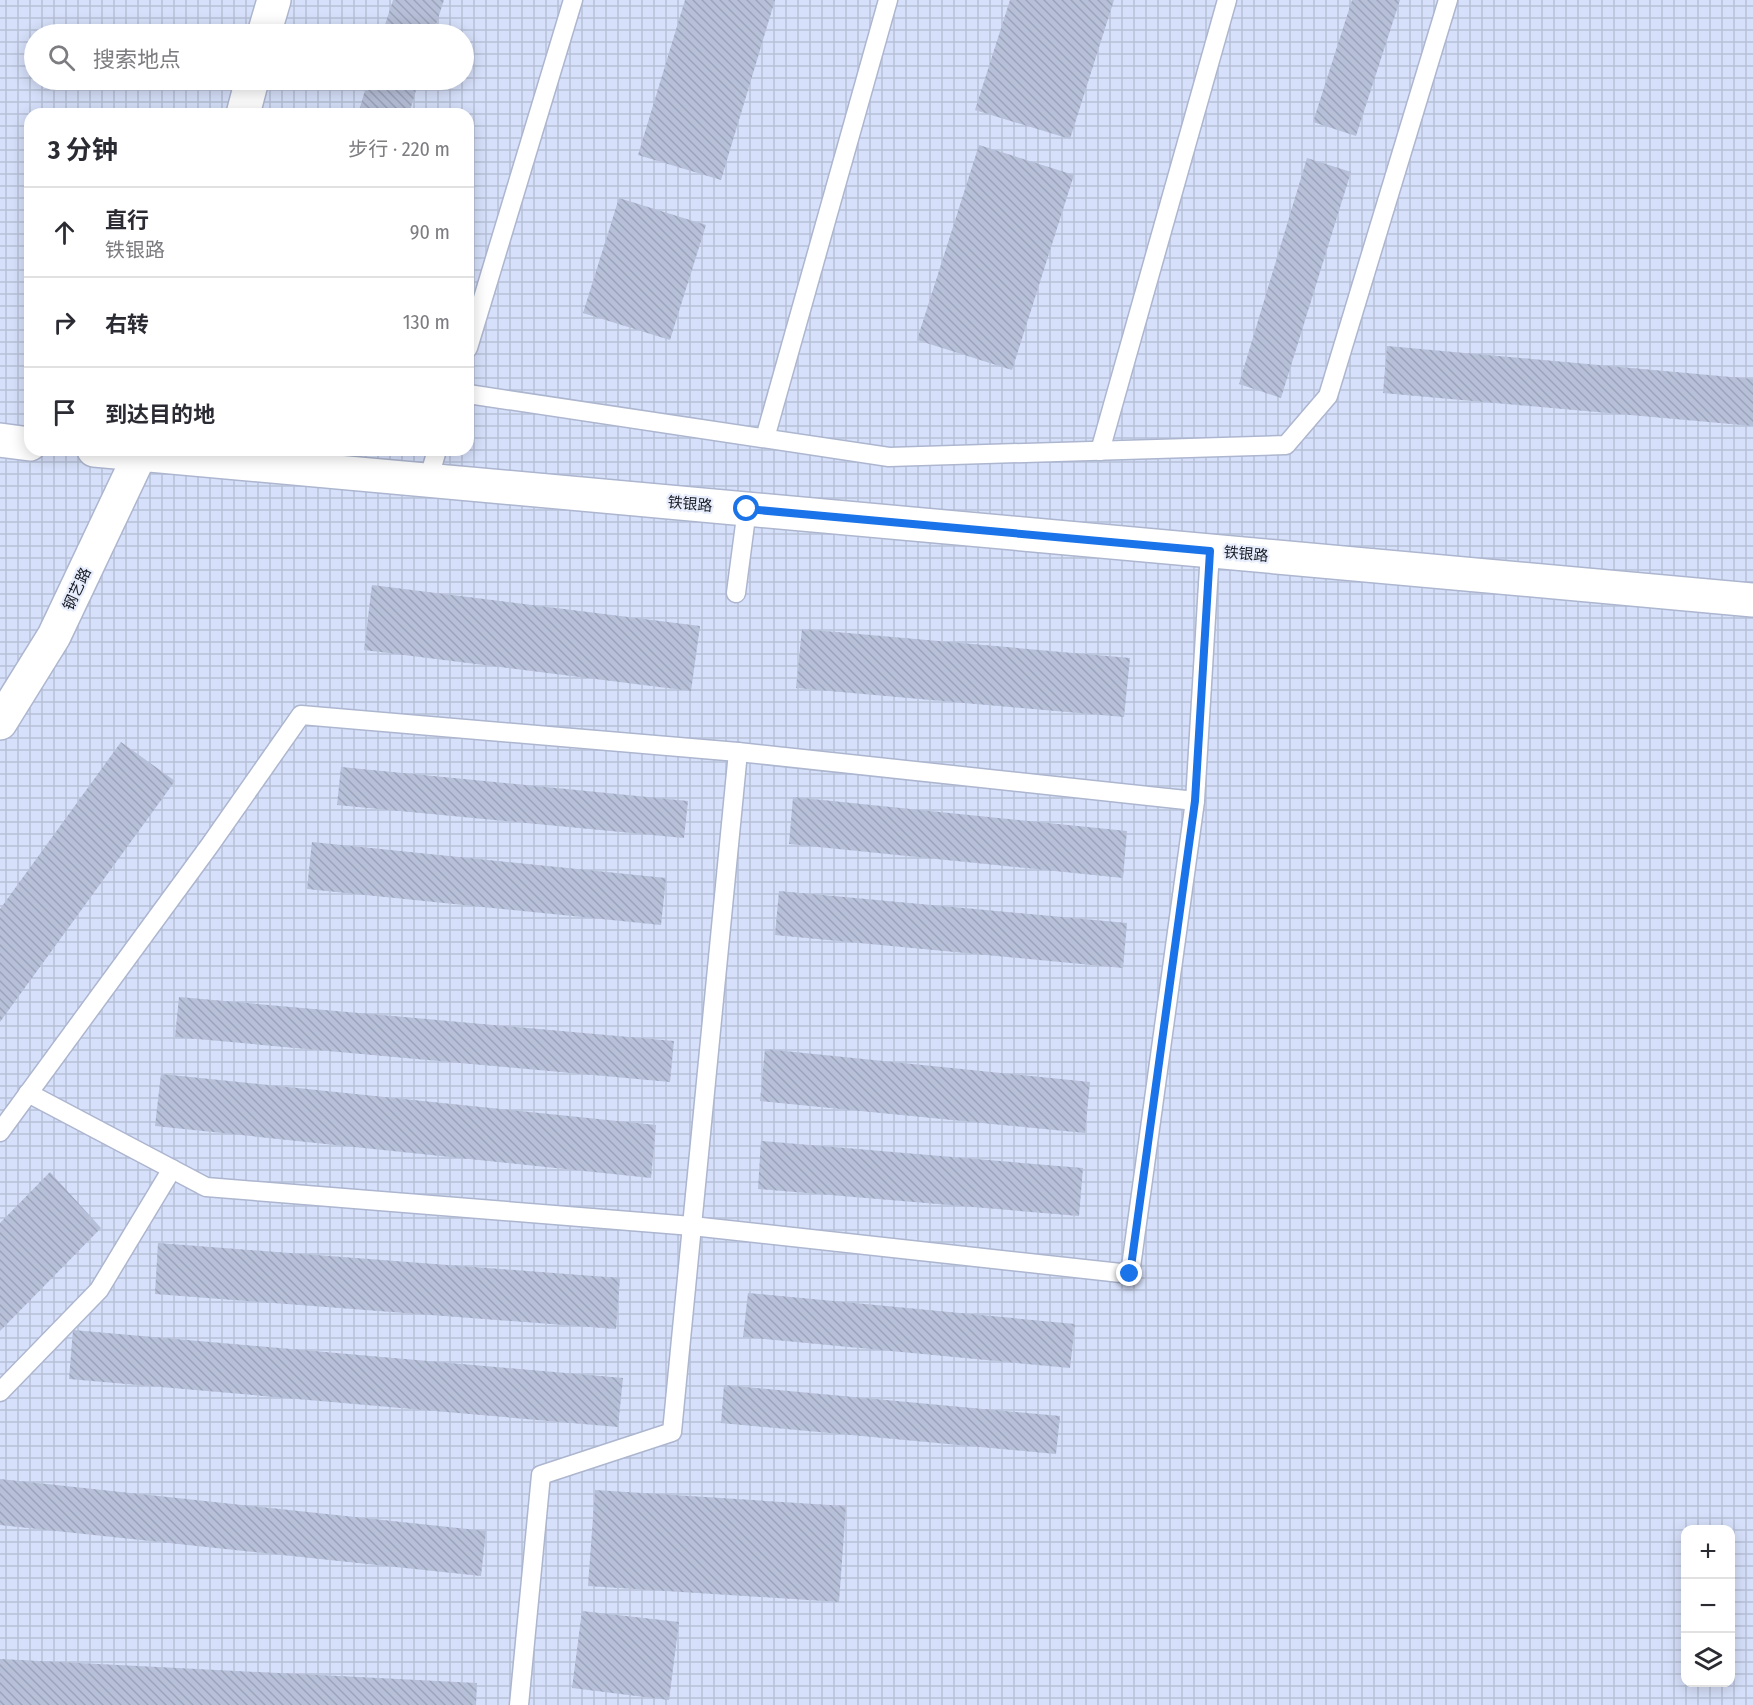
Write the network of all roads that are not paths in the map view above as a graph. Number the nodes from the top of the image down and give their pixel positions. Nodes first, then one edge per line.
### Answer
1 (274, 0) edge
2 (573, 0) edge
3 (888, 0) edge
4 (1227, 0) edge
5 (1448, 0) edge
6 (267, 24) edge
7 (249, 90) edge
8 (245, 108) edge
9 (474, 328) edge
10 (474, 395) edge
11 (765, 438) junction
12 (0, 441) edge
13 (24, 443) edge
14 (1100, 451) junction
15 (139, 456) edge
16 (231, 456) edge
17 (433, 465) edge
18 (747, 509) junction
19 (1210, 551) junction
20 (736, 593) dead end
21 (1753, 600) edge
22 (0, 723) edge
23 (738, 752) junction
24 (1195, 801) junction
25 (28, 1093) junction
26 (0, 1132) edge
27 (172, 1169) junction
28 (692, 1226) junction
29 (0, 1392) edge
30 (519, 1705) edge

1 - 6 main road
2 - 9 lane
3 - 11 lane
4 - 14 lane
5 - 14 lane
7 - 8 main road
10 - 11 lane
11 - 14 lane
12 - 13 main road
15 - 22 main road, 钢艺路
16 - 17 main road, 铁银路
17 - 18 main road, 铁银路
18 - 19 main road, 铁银路
18 - 20 lane
19 - 21 main road, 铁银路
19 - 24 lane
23 - 24 lane
23 - 25 lane
23 - 28 lane
24 - 28 lane
25 - 26 lane
25 - 27 lane
27 - 28 lane
27 - 29 lane
28 - 30 lane

